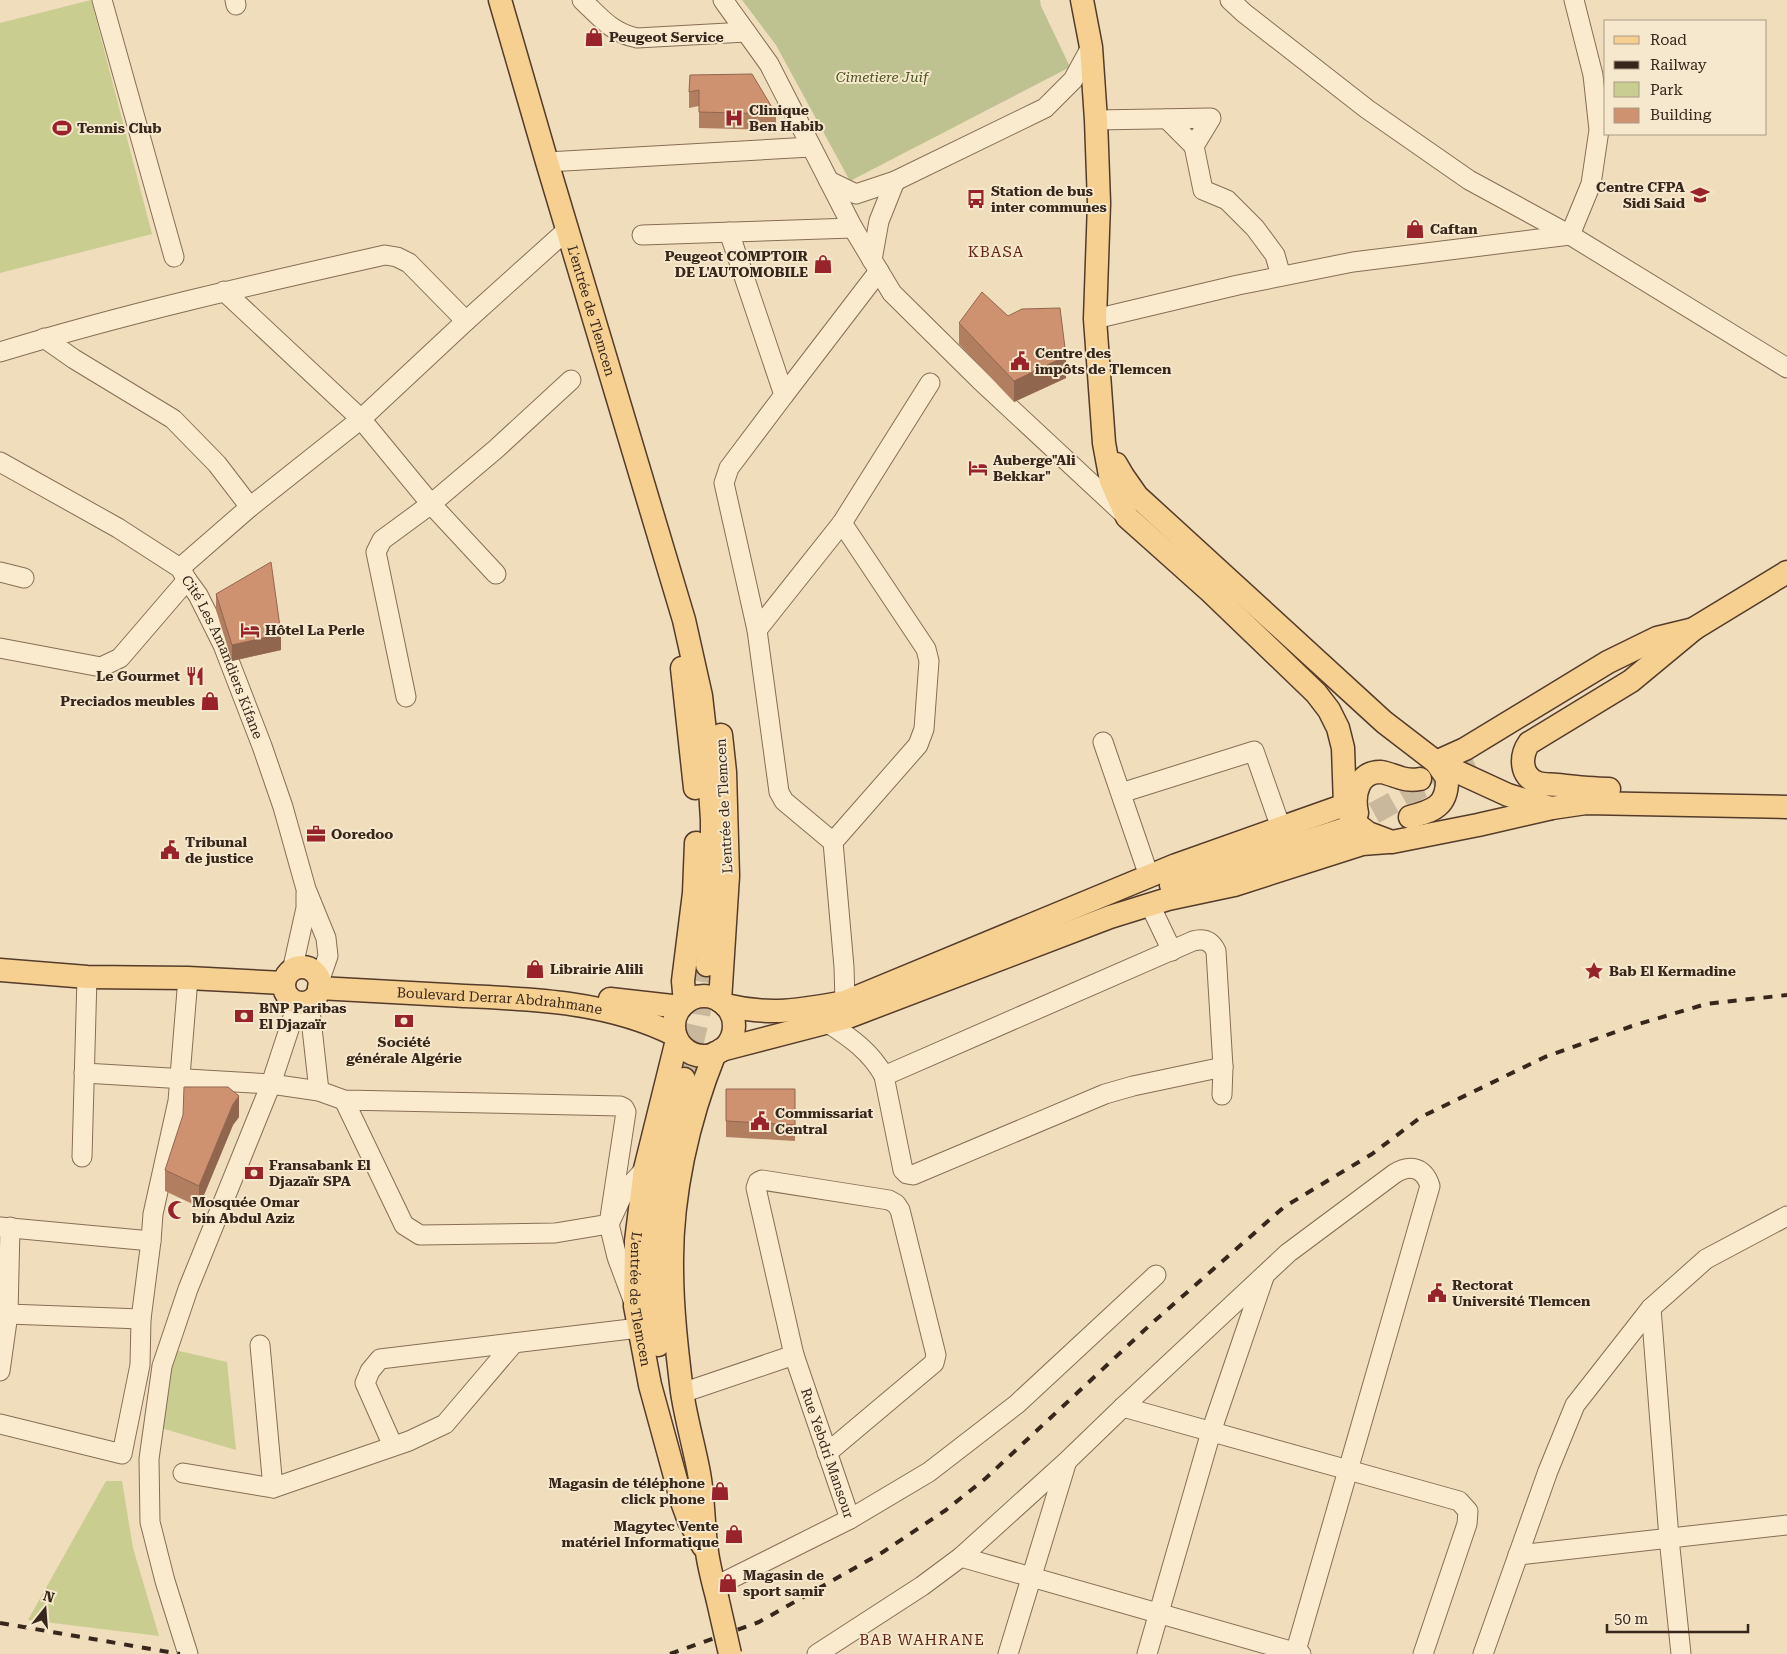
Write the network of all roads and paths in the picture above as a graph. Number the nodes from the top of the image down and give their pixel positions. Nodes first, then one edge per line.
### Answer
1 (102, 0) edge
2 (500, 0) edge
3 (582, 0) edge
4 (723, 0) edge
5 (1230, 0) edge
6 (1574, 0) edge
7 (1082, 3) edge
8 (746, 32) junction
9 (1091, 46) junction
10 (1166, 119) junction
11 (1096, 120) junction
12 (1194, 146) junction
13 (811, 147) junction
14 (547, 162) junction
15 (828, 181) junction
16 (895, 181) junction
17 (853, 228) junction
18 (567, 230) junction
19 (729, 232) junction
20 (642, 235) dead end
21 (1570, 235) junction
22 (174, 257) dead end
23 (876, 266) junction
24 (1281, 276) junction
25 (224, 291) junction
26 (1094, 319) junction
27 (466, 321) junction
28 (44, 338) junction
29 (0, 352) edge
30 (1787, 368) edge
31 (571, 380) dead end
32 (930, 383) dead end
33 (784, 395) junction
34 (361, 419) junction
35 (1104, 443) junction
36 (0, 462) edge
37 (431, 504) junction
38 (250, 506) junction
39 (1127, 517) junction
40 (842, 523) junction
41 (0, 572) edge
42 (1787, 572) edge
43 (183, 574) junction
44 (496, 574) dead end
45 (24, 578) dead end
46 (684, 620) junction
47 (1695, 628) junction
48 (757, 630) junction
49 (0, 648) edge
50 (406, 697) dead end
51 (1103, 742) dead end
52 (1436, 762) junction
53 (1474, 762) tunnel mouth
54 (1420, 779) dead end
55 (1121, 793) junction
56 (1345, 805) junction
57 (1787, 807) edge
58 (1552, 808) junction
59 (1410, 817) dead end
60 (1352, 827) junction
61 (1281, 828) junction
62 (833, 842) junction
63 (1392, 842) junction
64 (306, 889) junction
65 (1154, 890) junction
66 (1172, 951) junction
67 (707, 965) tunnel mouth
68 (0, 970) edge
69 (87, 977) junction
70 (288, 977) junction
71 (188, 978) junction
72 (311, 994) junction
73 (537, 1000) junction
74 (723, 1003) junction
75 (683, 1005) junction
76 (848, 1010) junction
77 (676, 1037) junction
78 (718, 1052) junction
79 (1223, 1067) junction
80 (84, 1073) junction
81 (884, 1076) junction
82 (179, 1078) junction
83 (684, 1079) tunnel mouth
84 (271, 1084) junction
85 (319, 1090) junction
86 (1222, 1095) dead end
87 (344, 1100) junction
88 (82, 1157) dead end
89 (645, 1169) junction
90 (1787, 1216) edge
91 (609, 1224) junction
92 (5, 1227) edge
93 (152, 1241) junction
94 (1266, 1274) junction
95 (1156, 1275) dead end
96 (1651, 1308) junction
97 (8, 1314) junction
98 (637, 1317) junction
99 (140, 1319) junction
100 (514, 1343) junction
101 (260, 1345) dead end
102 (794, 1355) junction
103 (0, 1371) edge
104 (682, 1393) junction
105 (1123, 1407) junction
106 (0, 1424) edge
107 (1210, 1432) junction
108 (393, 1446) junction
109 (827, 1453) junction
110 (1066, 1462) junction
111 (1348, 1470) junction
112 (183, 1473) dead end
113 (274, 1488) junction
114 (850, 1519) junction
115 (1787, 1525) edge
116 (1669, 1538) junction
117 (707, 1552) junction
118 (1518, 1555) junction
119 (961, 1557) junction
120 (1031, 1577) junction
121 (716, 1592) junction
122 (1158, 1613) junction
123 (1495, 1620) junction
124 (1297, 1653) edge
125 (188, 1654) edge
126 (730, 1654) edge
127 (817, 1654) edge
128 (1008, 1654) edge
129 (1148, 1654) edge
130 (1423, 1654) edge
131 (1483, 1654) edge
132 (1498, 1654) edge
133 (1681, 1654) edge

1 - 22 street
2 - 14 main road, L'entrée de Tlemcen
3 - 8 street
4 - 8 street
5 - 21 street
6 - 21 street
7 - 9 main road
8 - 13 street
9 - 11 main road
9 - 16 street
10 - 11 street
10 - 12 street
10 - 12 street
11 - 26 main road
12 - 24 street
13 - 14 street
13 - 15 street
14 - 18 main road, L'entrée de Tlemcen
15 - 16 street
15 - 17 street
16 - 23 street
17 - 19 street
17 - 23 street
18 - 27 street
18 - 46 main road, L'entrée de Tlemcen
19 - 20 street
19 - 33 street
21 - 24 street
21 - 30 street
23 - 33 street
23 - 39 street
24 - 26 street
25 - 27 street
25 - 28 street
25 - 34 street
26 - 35 main road
27 - 34 street
28 - 29 street
28 - 38 street
31 - 37 street
32 - 40 street
33 - 48 street
34 - 37 street
34 - 38 street
35 - 39 main road
35 - 52 main road
36 - 43 street, Cité Les Amandiers Kifane
37 - 44 street
37 - 50 street
38 - 43 street
39 - 56 main road
40 - 48 street
40 - 62 street
41 - 45 street
42 - 47 main road
43 - 49 street
43 - 64 street, Cité Les Amandiers Kifane
46 - 67 main road, L'entrée de Tlemcen
46 - 74 main road, L'entrée de Tlemcen
46 - 75 main road, L'entrée de Tlemcen
47 - 52 main road
47 - 53 main road
47 - 57 main road
48 - 62 street
51 - 55 street
52 - 58 main road
52 - 59 main road
54 - 60 main road
55 - 61 street
55 - 65 street
56 - 60 main road
56 - 61 main road
57 - 58 main road
58 - 63 main road
60 - 63 main road
60 - 65 main road
61 - 65 main road
62 - 76 street
63 - 65 main road
64 - 70 street
64 - 72 street
65 - 66 street
65 - 76 main road
66 - 79 street
66 - 81 street
68 - 69 main road
69 - 71 main road
69 - 80 street
70 - 71 main road
70 - 72 main road
70 - 72 main road
71 - 82 street
72 - 73 main road, Boulevard Derrar Abdrahmane
72 - 84 street
72 - 85 street
73 - 75 main road
73 - 77 main road, Boulevard Derrar Abdrahmane
74 - 75 main road
74 - 76 main road
74 - 78 main road
75 - 77 main road
76 - 78 main road
76 - 81 street
77 - 78 main road
77 - 89 main road, L'entrée de Tlemcen
78 - 104 main road, L'entrée de Tlemcen
79 - 81 street
79 - 86 street
80 - 82 street
80 - 88 street
82 - 84 street
82 - 93 street
83 - 117 main road
84 - 85 street
84 - 125 street
85 - 87 street
87 - 91 street
87 - 91 street
89 - 91 street
89 - 98 main road, L'entrée de Tlemcen
90 - 96 street
91 - 98 street
92 - 93 street
92 - 97 street
93 - 99 street
94 - 105 street
94 - 107 street
94 - 111 street
95 - 114 street
96 - 116 street
96 - 118 street
97 - 99 street
97 - 103 street
98 - 100 street
98 - 117 main road, L'entrée de Tlemcen
99 - 106 street
100 - 108 street
100 - 108 street
101 - 113 street
102 - 104 street
102 - 109 street, Rue Yebdri Mansour
102 - 109 street, Rue Yebdri Mansour
104 - 117 main road, L'entrée de Tlemcen
105 - 107 street
105 - 110 street
107 - 111 street
107 - 122 street
108 - 113 street
109 - 114 street, Rue Yebdri Mansour
110 - 119 street
110 - 120 street
111 - 124 street
111 - 130 street
112 - 113 street
114 - 121 street, Rue Yebdri Mansour
115 - 116 street
116 - 118 street
116 - 133 street
117 - 121 main road, L'entrée de Tlemcen
118 - 123 street
119 - 120 street
119 - 127 street
120 - 122 street
120 - 128 street
121 - 126 main road, L'entrée de Tlemcen, bridge
122 - 124 street
122 - 129 street
123 - 131 street
123 - 132 street

